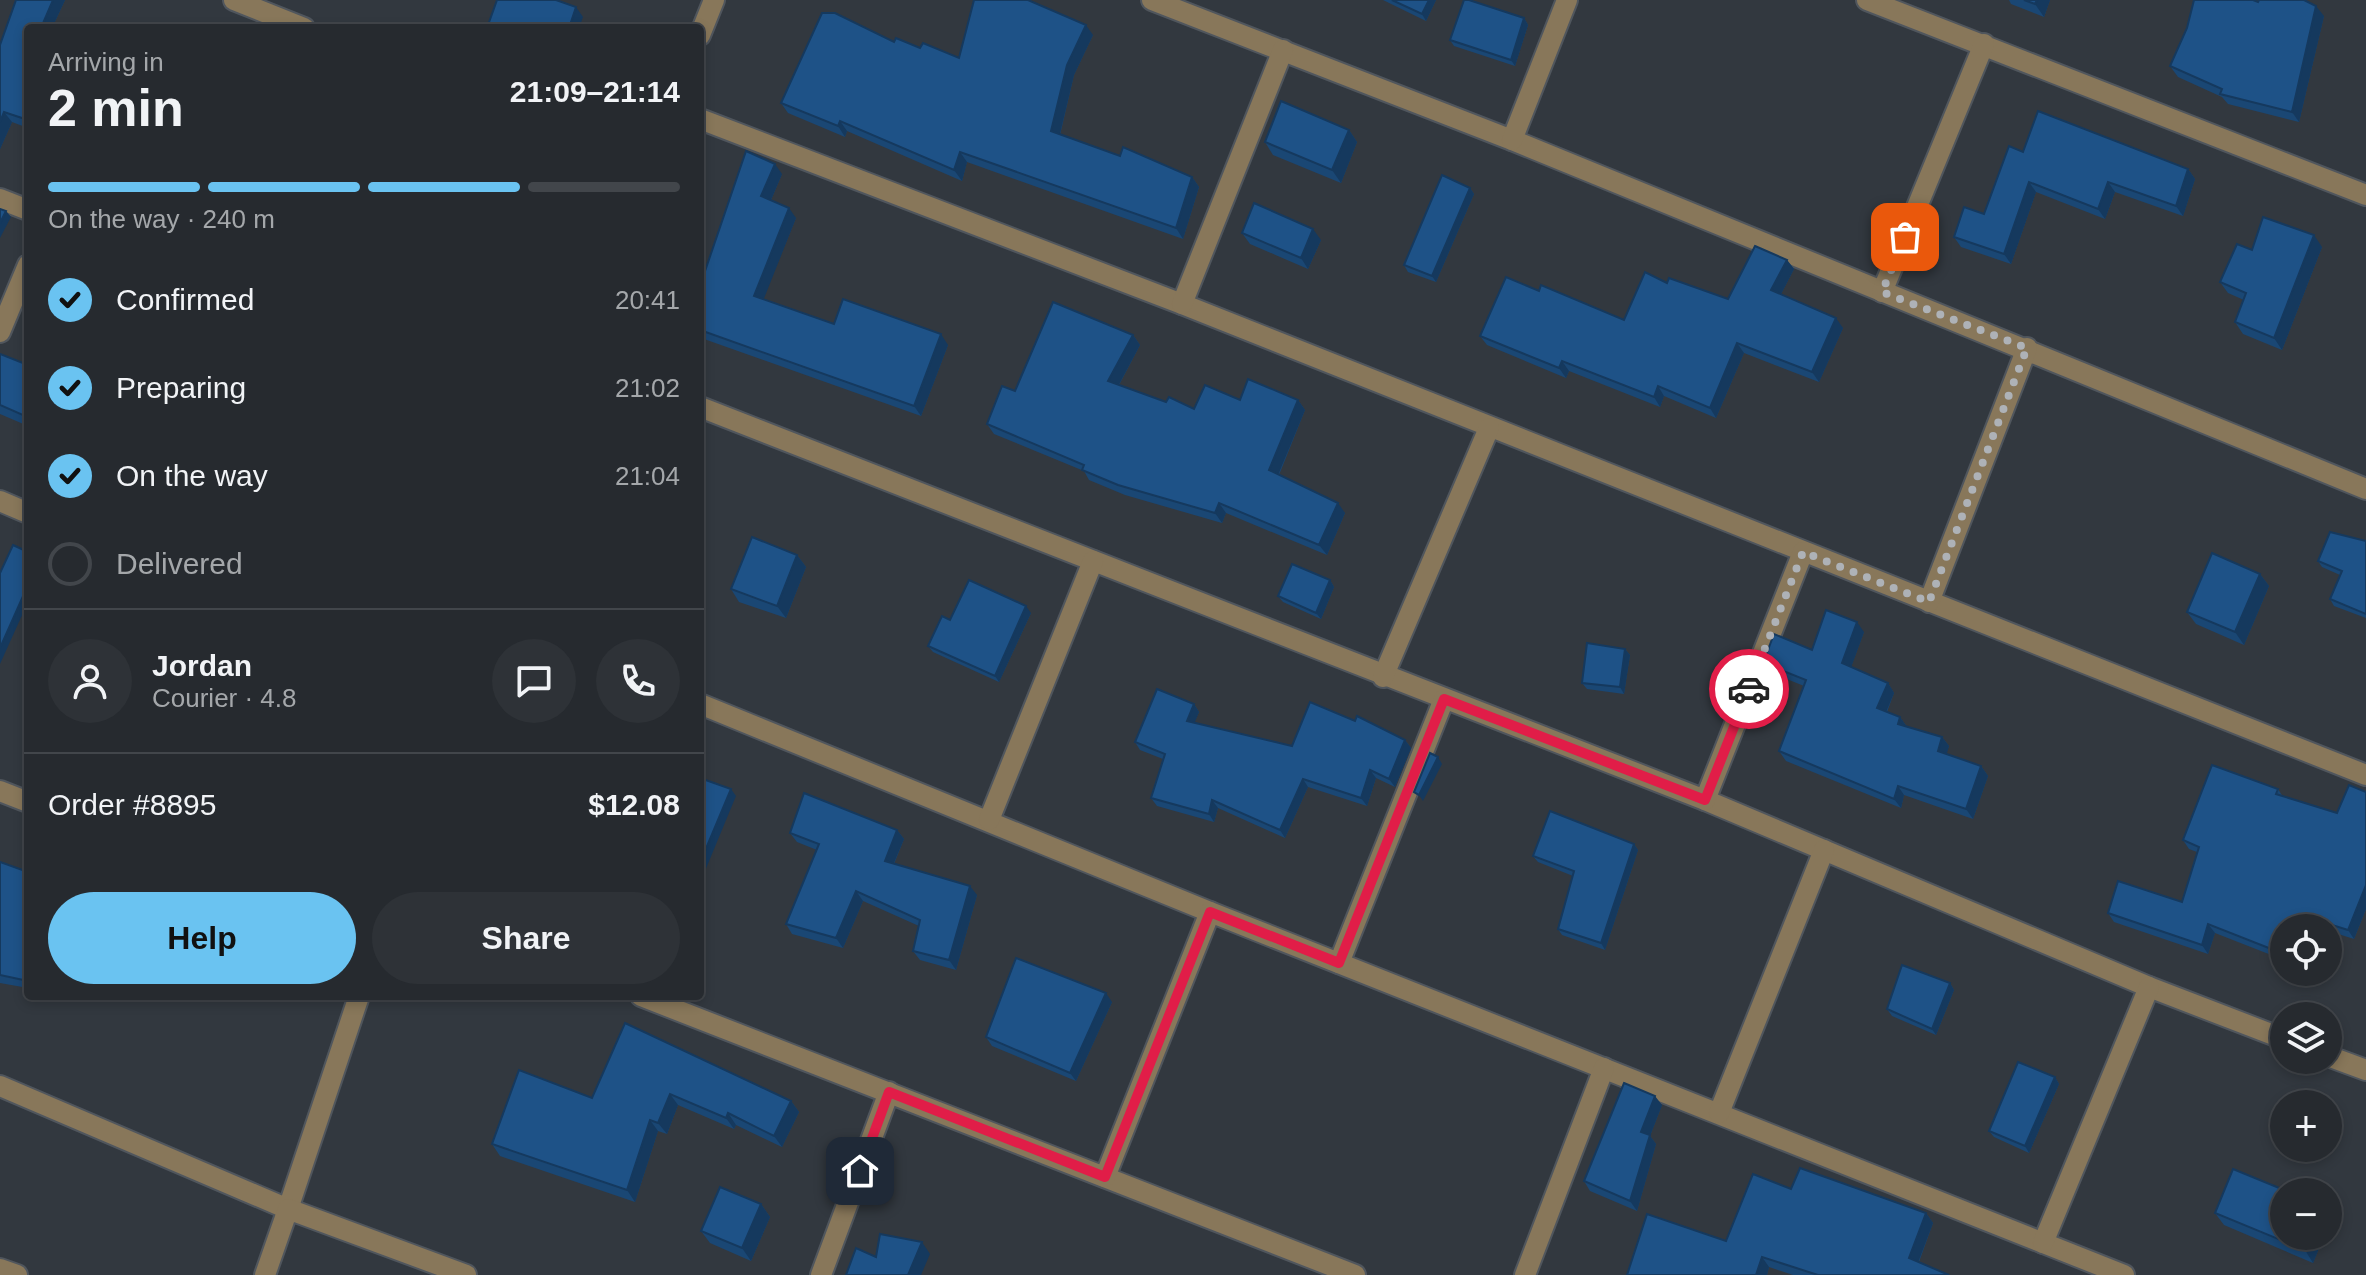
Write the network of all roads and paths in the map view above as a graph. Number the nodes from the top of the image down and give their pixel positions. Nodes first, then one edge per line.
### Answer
1 (234, 0) edge
2 (714, 0) edge
3 (1152, 0) edge
4 (1567, 0) edge
5 (1867, 0) edge
6 (294, 24) edge
7 (704, 25) edge
8 (1984, 44) junction
9 (1283, 50) junction
10 (704, 121) edge
11 (1512, 140) junction
12 (2366, 195) edge
13 (0, 199) edge
14 (24, 208) edge
15 (24, 275) edge
16 (1882, 292) junction
17 (1182, 304) junction
18 (0, 332) edge
19 (2027, 348) junction
20 (704, 409) edge
21 (1489, 428) junction
22 (2366, 489) edge
23 (1, 504) edge
24 (24, 512) edge
25 (1803, 552) junction
26 (1093, 561) junction
27 (1929, 602) junction
28 (1383, 677) junction
29 (1444, 699) junction
30 (704, 706) edge
31 (2366, 775) edge
32 (0, 791) edge
33 (24, 800) edge
34 (1705, 800) junction
35 (989, 820) junction
36 (1824, 850) junction
37 (1210, 912) junction
38 (1339, 963) junction
39 (2149, 987) junction
40 (358, 1000) edge
41 (651, 1000) edge
42 (2270, 1034) edge
43 (2342, 1061) edge
44 (1604, 1068) junction
45 (2366, 1070) edge
46 (0, 1086) edge
47 (889, 1092) junction
48 (1719, 1113) junction
49 (1105, 1177) junction
50 (288, 1209) junction
51 (2043, 1243) junction
52 (0, 1269) edge
53 (2102, 1271) edge
54 (17, 1275) edge
55 (265, 1275) edge
56 (466, 1275) edge
57 (821, 1275) edge
58 (1355, 1275) edge
59 (1525, 1275) edge
60 (2124, 1275) edge

1 - 6 street
2 - 7 street
3 - 9 street
4 - 11 street
5 - 8 street
8 - 12 street
8 - 16 street
9 - 11 street
9 - 17 street
10 - 17 street
11 - 16 street
13 - 14 street
15 - 18 street
16 - 19 street
17 - 21 street
19 - 22 street
19 - 27 street
20 - 26 street
21 - 25 street
21 - 28 street
23 - 24 street
25 - 27 street
25 - 34 street
26 - 28 street
26 - 35 street
27 - 31 street
28 - 29 street
29 - 34 street
29 - 38 street
30 - 35 street
32 - 33 street
34 - 36 street
35 - 37 street
36 - 39 street
36 - 48 street
37 - 38 street
37 - 49 street
38 - 44 street
39 - 42 street
39 - 51 street
40 - 50 street
41 - 47 street
43 - 45 street
44 - 48 street
44 - 59 street
46 - 50 street
47 - 49 street
47 - 57 street
48 - 51 street
49 - 58 street
50 - 55 street
50 - 56 street
51 - 53 street
52 - 54 street
53 - 60 street

